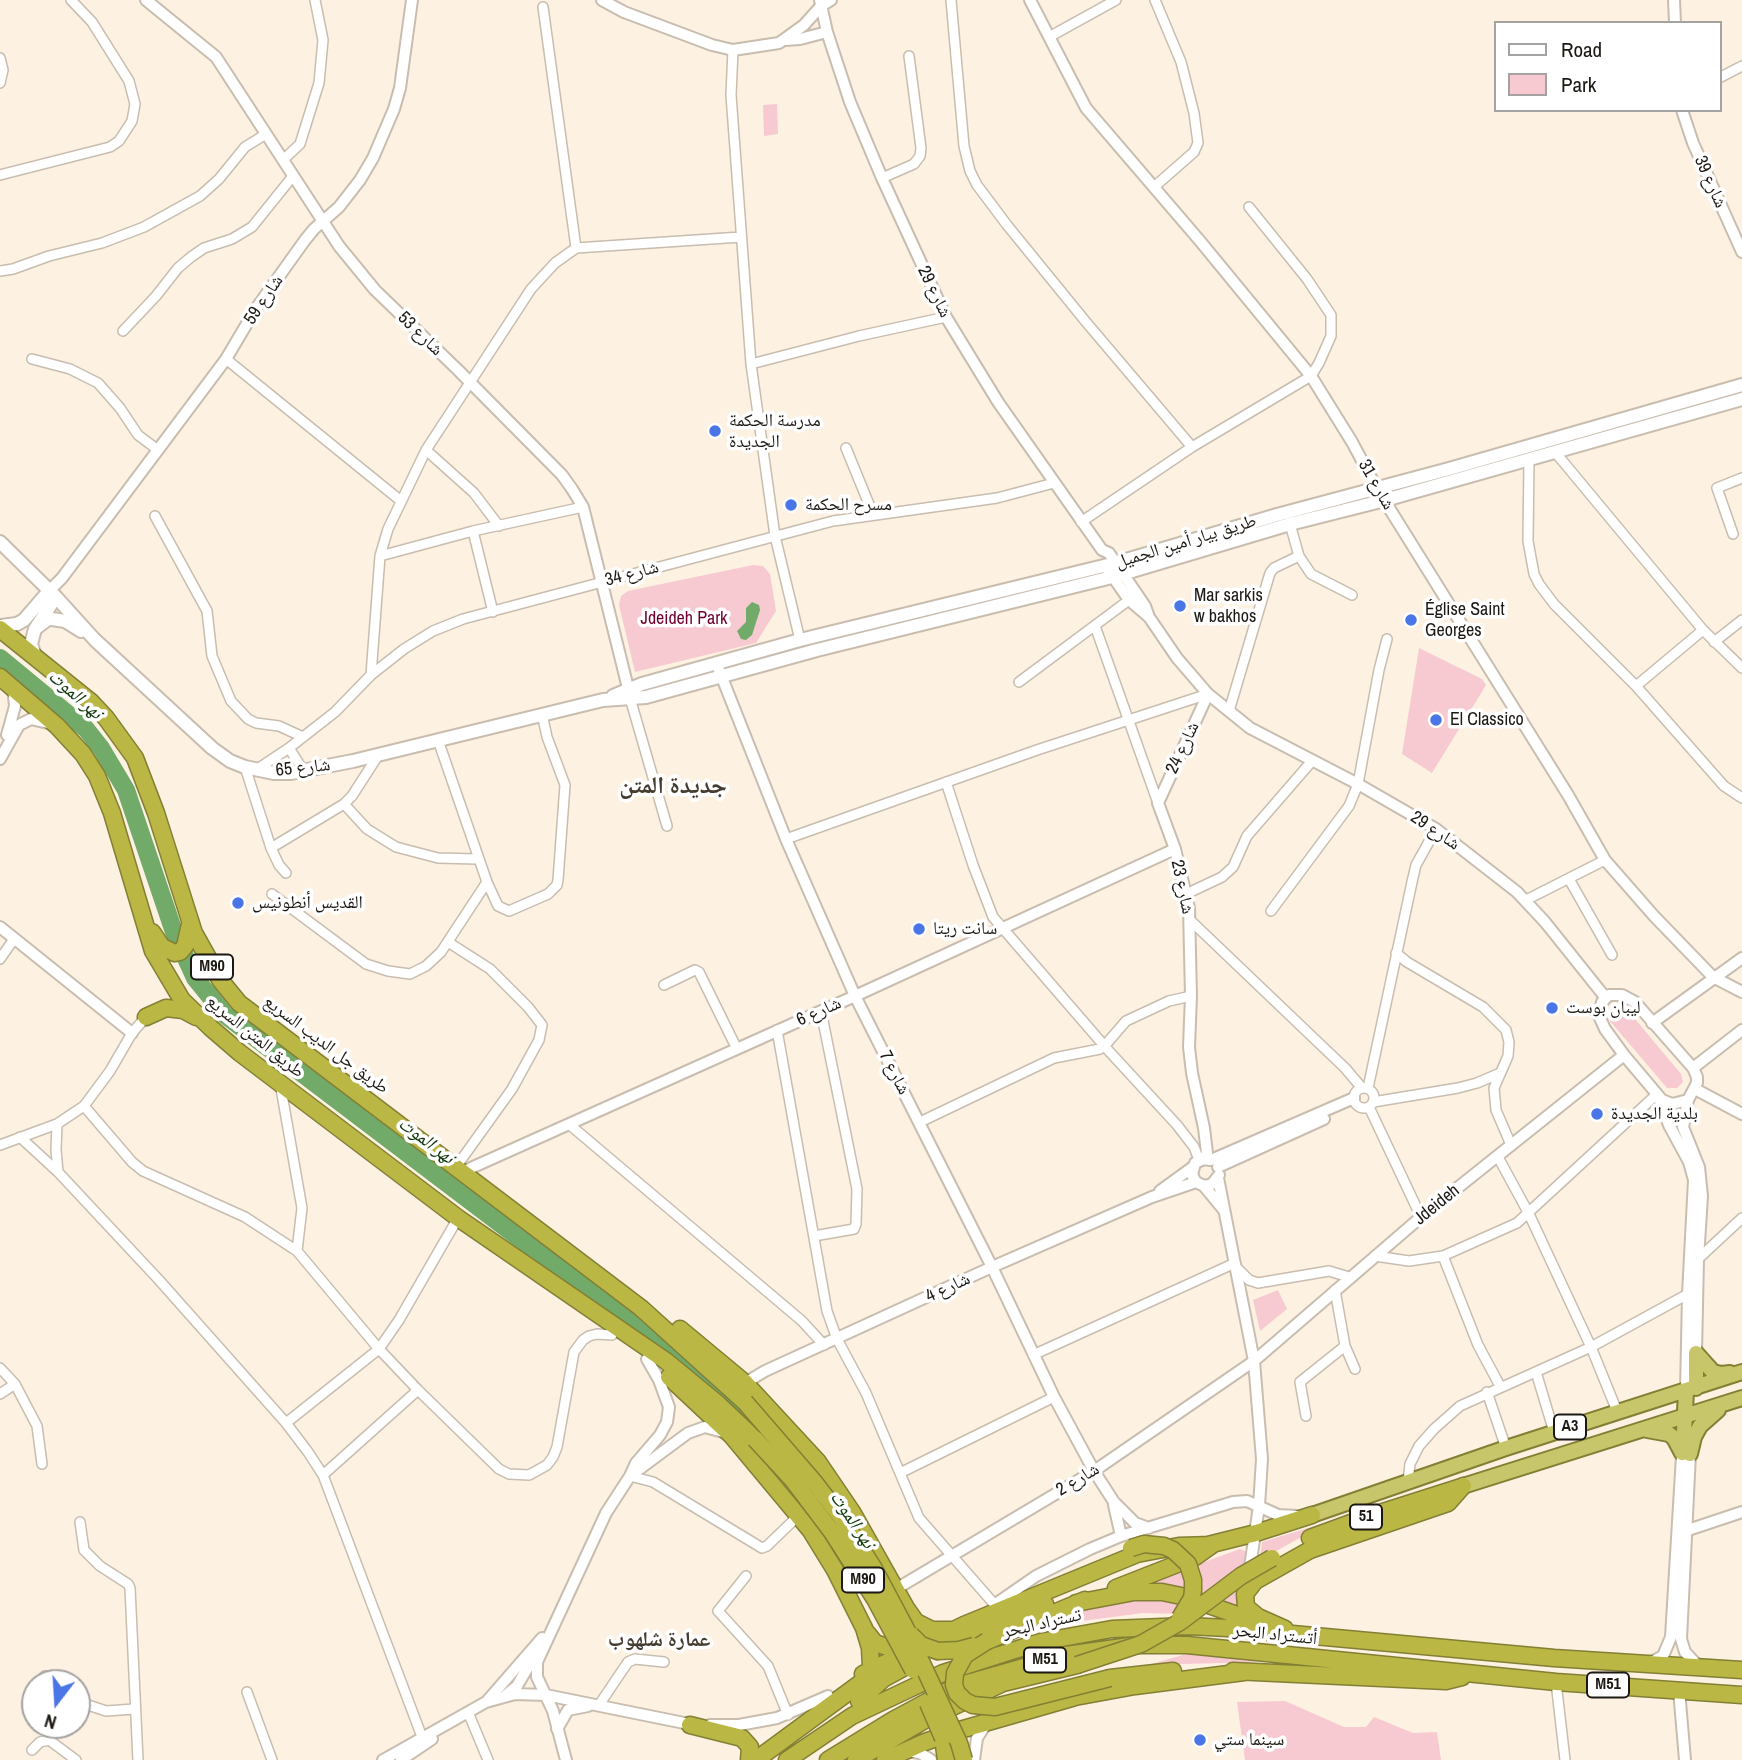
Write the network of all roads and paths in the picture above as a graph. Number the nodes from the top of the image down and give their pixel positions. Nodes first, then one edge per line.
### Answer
1 (71, 0) edge
2 (146, 0) edge
3 (315, 0) edge
4 (412, 0) edge
5 (602, 0) edge
6 (951, 0) edge
7 (1030, 0) edge
8 (1116, 0) edge
9 (1156, 0) edge
10 (1674, 0) edge
11 (824, 2) edge
12 (543, 7) dead end
13 (1675, 21) edge
14 (828, 32) junction
15 (1049, 37) junction
16 (785, 40) junction
17 (733, 50) junction
18 (909, 56) dead end
19 (0, 58) edge
20 (1742, 66) edge
21 (1721, 77) edge
22 (0, 83) edge
23 (1683, 112) edge
24 (266, 134) junction
25 (283, 160) junction
26 (0, 175) edge
27 (293, 176) junction
28 (882, 178) junction
29 (1154, 187) junction
30 (1249, 207) dead end
31 (323, 221) junction
32 (741, 237) junction
33 (576, 248) junction
34 (1742, 252) edge
35 (0, 271) edge
36 (946, 317) junction
37 (123, 331) dead end
38 (32, 359) dead end
39 (226, 359) junction
40 (751, 364) junction
41 (1311, 376) junction
42 (470, 384) junction
43 (1742, 385) edge
44 (1742, 399) edge
45 (1192, 447) junction
46 (846, 448) dead end
47 (158, 450) junction
48 (426, 450) junction
49 (1555, 452) junction
50 (1529, 460) junction
51 (1742, 478) edge
52 (1054, 483) junction
53 (1376, 487) junction
54 (1385, 500) junction
55 (401, 501) junction
56 (583, 508) junction
57 (873, 514) junction
58 (155, 516) dead end
59 (1081, 522) junction
60 (1290, 524) junction
61 (499, 526) junction
62 (473, 531) junction
63 (1733, 534) dead end
64 (775, 536) junction
65 (0, 542) edge
66 (380, 556) junction
67 (1299, 556) junction
68 (1114, 570) junction
69 (602, 583) junction
70 (52, 594) junction
71 (1352, 596) dead end
72 (1129, 600) junction
73 (493, 612) junction
74 (1149, 617) junction
75 (1742, 620) edge
76 (1095, 626) junction
77 (0, 628) edge
78 (35, 629) junction
79 (1703, 631) junction
80 (1387, 639) dead end
81 (95, 640) junction
82 (800, 640) junction
83 (1714, 642) junction
84 (35, 656) junction
85 (1742, 668) edge
86 (719, 670) junction
87 (371, 675) junction
88 (6, 682) edge
89 (1019, 682) dead end
90 (1636, 685) junction
91 (629, 694) junction
92 (1208, 694) junction
93 (1229, 711) junction
94 (542, 714) junction
95 (1127, 719) junction
96 (57, 726) junction
97 (303, 737) junction
98 (438, 740) junction
99 (289, 748) junction
100 (379, 754) junction
101 (0, 759) edge
102 (1312, 761) junction
103 (251, 769) junction
104 (303, 770) junction
105 (946, 782) junction
106 (1358, 784) junction
107 (1742, 798) edge
108 (1158, 803) junction
109 (344, 804) junction
110 (667, 826) dead end
111 (1436, 829) junction
112 (786, 839) junction
113 (271, 848) junction
114 (1175, 849) junction
115 (477, 859) junction
116 (1605, 860) junction
117 (286, 873) dead end
118 (1569, 879) junction
119 (487, 882) junction
120 (272, 894) dead end
121 (1186, 894) junction
122 (1526, 900) junction
123 (1272, 911) dead end
124 (1190, 920) junction
125 (190, 924) junction
126 (0, 928) edge
127 (1002, 929) junction
128 (14, 939) junction
129 (449, 942) junction
130 (158, 952) junction
131 (1396, 953) junction
132 (1612, 955) dead end
133 (1742, 958) edge
134 (0, 959) edge
135 (1713, 978) junction
136 (664, 985) dead end
137 (1742, 992) edge
138 (855, 996) junction
139 (1191, 996) junction
140 (1605, 997) junction
141 (821, 1011) junction
142 (146, 1017) junction
143 (1652, 1023) junction
144 (206, 1024) junction
145 (777, 1030) junction
146 (1742, 1030) edge
147 (132, 1033) junction
148 (1104, 1046) junction
149 (737, 1049) junction
150 (1624, 1055) junction
151 (1693, 1068) junction
152 (1500, 1073) junction
153 (280, 1083) junction
154 (1365, 1088) junction
155 (1695, 1089) junction
156 (1658, 1096) junction
157 (1688, 1100) junction
158 (1355, 1101) junction
159 (1371, 1104) junction
160 (84, 1106) junction
161 (1742, 1114) edge
162 (920, 1122) junction
163 (57, 1124) junction
164 (569, 1125) junction
165 (20, 1137) junction
166 (0, 1145) edge
167 (1511, 1145) junction
168 (1498, 1157) junction
169 (1207, 1165) junction
170 (459, 1170) junction
171 (58, 1172) junction
172 (1200, 1184) junction
173 (1152, 1197) junction
174 (1224, 1211) junction
175 (1529, 1214) junction
176 (1421, 1217) junction
177 (458, 1218) junction
178 (1742, 1218) edge
179 (814, 1236) junction
180 (297, 1251) junction
181 (509, 1254) junction
182 (1375, 1256) junction
183 (1443, 1256) junction
184 (1698, 1259) junction
185 (1235, 1265) junction
186 (992, 1268) junction
187 (1349, 1277) junction
188 (1335, 1290) junction
189 (1688, 1294) junction
190 (642, 1308) junction
191 (612, 1335) junction
192 (836, 1339) junction
193 (824, 1345) junction
194 (1345, 1346) junction
195 (1591, 1347) junction
196 (379, 1349) junction
197 (1696, 1353) junction
198 (1033, 1355) junction
199 (648, 1359) junction
200 (1254, 1361) junction
201 (0, 1368) edge
202 (1355, 1368) dead end
203 (1535, 1372) junction
204 (1742, 1372) edge
205 (745, 1382) junction
206 (15, 1384) junction
207 (1500, 1386) junction
208 (1691, 1389) junction
209 (418, 1390) junction
210 (1487, 1392) junction
211 (0, 1394) edge
212 (1054, 1397) junction
213 (1733, 1401) edge
214 (1617, 1412) junction
215 (1306, 1416) dead end
216 (1685, 1417) junction
217 (286, 1423) junction
218 (1646, 1429) junction
219 (1554, 1432) junction
220 (732, 1435) junction
221 (1506, 1448) junction
222 (1686, 1455) junction
223 (42, 1464) dead end
224 (1094, 1471) junction
225 (900, 1473) junction
226 (323, 1475) junction
227 (630, 1476) junction
228 (1408, 1481) junction
229 (1463, 1486) junction
230 (1114, 1502) junction
231 (1259, 1506) junction
232 (1742, 1512) edge
233 (1312, 1515) junction
234 (799, 1516) junction
235 (80, 1522) dead end
236 (1149, 1528) junction
237 (1682, 1532) junction
238 (1256, 1533) junction
239 (1126, 1542) junction
240 (1212, 1545) junction
241 (952, 1556) junction
242 (880, 1562) junction
243 (746, 1576) dead end
244 (896, 1589) junction
245 (1245, 1594) junction
246 (1076, 1603) junction
247 (996, 1604) junction
248 (1171, 1627) junction
249 (551, 1628) junction
250 (863, 1628) junction
251 (959, 1628) junction
252 (906, 1629) junction
253 (1285, 1629) junction
254 (1253, 1631) joint
255 (1349, 1641) junction
256 (982, 1643) junction
257 (664, 1662) dead end
258 (1647, 1665) junction
259 (1700, 1668) junction
260 (1742, 1670) edge
261 (870, 1671) junction
262 (1244, 1672) junction
263 (1474, 1673) junction
264 (1556, 1682) junction
265 (1679, 1690) junction
266 (247, 1692) dead end
267 (546, 1695) junction
268 (1742, 1695) edge
269 (504, 1696) junction
270 (828, 1696) junction
271 (486, 1702) junction
272 (598, 1704) junction
273 (91, 1706) edge
274 (134, 1709) junction
275 (788, 1715) junction
276 (852, 1716) junction
277 (470, 1717) junction
278 (997, 1718) junction
279 (690, 1725) junction
280 (557, 1729) junction
281 (422, 1737) junction
282 (49, 1740) joint
283 (32, 1750) dead end
284 (889, 1757) edge
285 (752, 1758) edge
286 (76, 1760) edge
287 (138, 1760) edge
288 (272, 1760) edge
289 (383, 1760) edge
290 (401, 1760) edge
291 (488, 1760) edge
292 (566, 1760) edge
293 (787, 1760) edge
294 (828, 1760) edge
295 (856, 1760) edge
296 (930, 1760) edge
297 (946, 1760) edge
298 (964, 1760) edge
299 (974, 1760) edge
300 (1565, 1760) edge
301 (1685, 1760) edge

1 - 26 street
2 - 24 street, شارع 53
3 - 25 street
4 - 31 street, شارع 59
5 - 17 street
6 - 45 street
7 - 15 street, شارع 31
8 - 15 street
9 - 29 street
10 - 13 street
11 - 14 street, شارع 29
11 - 16 street
12 - 33 street
14 - 16 street
14 - 28 street, شارع 29
15 - 29 street, شارع 31
16 - 17 street
17 - 32 street
18 - 28 street
19 - 22 street
20 - 21 street
23 - 34 street, شارع 39
24 - 25 street, شارع 53
24 - 35 street
25 - 27 street, شارع 53
27 - 31 street, شارع 53
27 - 37 street
28 - 36 street, شارع 29
29 - 41 street, شارع 31
30 - 41 street
31 - 39 street, شارع 59
31 - 42 street, شارع 53
32 - 33 street
32 - 40 street
33 - 42 street
36 - 40 street
36 - 52 street, شارع 29
38 - 47 street
39 - 47 street, شارع 59
39 - 55 street
40 - 64 street
41 - 45 street
41 - 53 street, شارع 31
42 - 48 street
42 - 56 street, شارع 53
43 - 53 main road, طريق بيار أمين الجميل
44 - 49 main road, طريق بيار أمين الجميل
45 - 59 street
46 - 57 street
47 - 70 street, شارع 59
48 - 55 street
48 - 61 street
49 - 50 main road, طريق بيار أمين الجميل
49 - 79 street
50 - 54 main road, طريق بيار أمين الجميل
50 - 90 street
51 - 63 street
52 - 57 street, شارع 34
52 - 59 street, شارع 29
53 - 54 street, شارع 31
53 - 68 main road, طريق بيار أمين الجميل
54 - 60 main road, طريق بيار أمين الجميل
54 - 116 street, شارع 31
55 - 66 street
56 - 61 street
56 - 69 street, شارع 53
57 - 64 street, شارع 34
58 - 97 street
59 - 68 street, شارع 29
60 - 67 street
60 - 68 main road, طريق بيار أمين الجميل
61 - 62 street
62 - 66 street
62 - 73 street
64 - 69 street, شارع 34
64 - 82 street
65 - 70 main road, شارع 65
66 - 87 street
67 - 71 street
67 - 93 street
68 - 72 street, شارع 29
68 - 74 street, شارع 29
68 - 82 main road, طريق بيار أمين الجميل
68 - 86 main road, طريق بيار أمين الجميل
69 - 73 street, شارع 34
69 - 91 street, شارع 53
70 - 77 main road
70 - 78 main road
70 - 81 main road, شارع 65
72 - 74 street, شارع 29
72 - 76 street
73 - 87 street, شارع 34
74 - 92 street, شارع 29
75 - 83 street
76 - 89 street
76 - 95 street, شارع 23
77 - 84 highway, طريق جل الديب السريع / M90
78 - 81 main road
78 - 84 main road
79 - 83 street
79 - 90 street
80 - 106 street
81 - 103 main road, شارع 65
82 - 86 main road, طريق بيار أمين الجميل
83 - 85 street
84 - 125 highway, طريق جل الديب السريع / M90
86 - 91 main road, طريق بيار أمين الجميل
86 - 112 street, شارع 7
87 - 97 street, شارع 34
88 - 96 highway
88 - 101 street
90 - 107 street
91 - 94 main road, شارع 65
91 - 110 street
92 - 93 street, شارع 29
92 - 95 street
92 - 108 street, شارع 24
93 - 102 street, شارع 29
94 - 98 main road, شارع 65
94 - 119 street
95 - 105 street
95 - 108 street, شارع 23
96 - 101 street
96 - 130 highway, طريق المتن السريع
97 - 99 street, شارع 34
98 - 100 main road, شارع 65
98 - 115 street
99 - 103 street, شارع 34
99 - 104 street
100 - 104 main road, شارع 65
100 - 109 street
102 - 106 street, شارع 29
102 - 121 street
103 - 104 main road, شارع 65
103 - 113 street
105 - 112 street
105 - 127 street
106 - 111 street, شارع 29
106 - 123 street
108 - 114 street, شارع 23
109 - 113 street
109 - 115 street
111 - 122 street, شارع 29
111 - 131 street
112 - 138 street, شارع 7
113 - 117 street
114 - 121 street, شارع 23
114 - 127 street, شارع 6
115 - 119 street
116 - 118 street
116 - 135 street, شارع 31
118 - 122 street
118 - 132 street
119 - 129 street
120 - 129 street
121 - 124 street, شارع 23
122 - 140 street, شارع 29
124 - 139 street, شارع 23
124 - 154 street
125 - 130 highway
125 - 170 highway, طريق جل الديب السريع / M90
126 - 128 street
127 - 138 street, شارع 6
127 - 148 street
128 - 134 street
128 - 147 street
129 - 170 street
130 - 142 highway
130 - 144 highway, طريق المتن السريع / M90
131 - 152 street
131 - 154 street
133 - 135 street
135 - 137 street
135 - 143 street
136 - 149 street
138 - 141 street, شارع 6
138 - 162 street, شارع 7
139 - 148 street
139 - 169 street, شارع 23
140 - 143 street
140 - 150 street
141 - 145 street, شارع 6
141 - 179 street
142 - 144 highway
142 - 147 street
143 - 151 street
144 - 153 highway, طريق المتن السريع / M90
145 - 149 street, شارع 6
145 - 179 street
146 - 151 street
147 - 160 street
148 - 162 street
148 - 169 street
149 - 164 street, شارع 6
150 - 156 street
150 - 167 street, Jdeideh
151 - 155 street
152 - 159 street
152 - 167 street
153 - 177 highway, طريق المتن السريع / M90
153 - 180 street
154 - 158 street
154 - 159 street
155 - 157 street
155 - 161 street
156 - 157 street
156 - 175 street
156 - 189 street
157 - 184 street
158 - 159 street
158 - 169 street, شارع 4
159 - 176 street
160 - 163 street
160 - 180 street
162 - 186 street, شارع 7
163 - 165 street
163 - 171 street
164 - 170 street, شارع 6
164 - 193 street
165 - 166 street
165 - 171 street
167 - 168 street, Jdeideh
168 - 175 street
168 - 176 street, Jdeideh
169 - 172 street
169 - 172 street, شارع 4
169 - 173 street, شارع 4
169 - 174 street
170 - 190 highway, طريق جل الديب السريع / M90
171 - 217 street
172 - 173 street, شارع 4
172 - 174 street
173 - 186 street, شارع 4
174 - 185 street
175 - 183 street
175 - 195 street
176 - 182 street, Jdeideh
177 - 181 highway, طريق المتن السريع / M90
177 - 196 street
178 - 184 street
179 - 192 street
180 - 196 street
181 - 191 highway
181 - 297 highway, M90, bridge
182 - 183 street
182 - 187 street, Jdeideh
183 - 207 street
184 - 197 street
185 - 187 street
185 - 198 street
185 - 200 street
186 - 192 street, شارع 4
186 - 198 street, شارع 7
187 - 188 street, Jdeideh
188 - 194 street
188 - 200 street, Jdeideh
189 - 195 street
189 - 208 street
190 - 205 highway
190 - 252 highway, طريق جل الديب السريع / M90, bridge
191 - 199 highway
191 - 209 street
192 - 193 street, شارع 4
192 - 225 street
193 - 205 street, شارع 4
194 - 202 street
194 - 215 street
195 - 203 street
195 - 214 street
196 - 209 street
196 - 217 street
197 - 204 highway
197 - 208 highway
198 - 212 street, شارع 7
199 - 220 highway
199 - 227 street
200 - 224 street, شارع 2
200 - 231 street
201 - 206 street
203 - 207 street
203 - 219 street
204 - 208 highway, A3
205 - 242 highway
206 - 211 street
206 - 223 street
207 - 210 street
208 - 213 highway
208 - 214 highway, A3
208 - 216 highway
209 - 226 street
210 - 221 street
210 - 228 street
212 - 224 street, شارع 7
212 - 225 street
213 - 216 highway, A3
213 - 222 highway
214 - 219 highway, A3
216 - 218 highway, A3
216 - 222 highway
217 - 226 street
218 - 222 highway
218 - 229 highway, A3
219 - 221 highway, A3
220 - 227 street
220 - 234 highway
221 - 228 highway, A3
222 - 237 street
224 - 230 street, شارع 7
224 - 241 street, شارع 2
225 - 241 street
226 - 281 street
227 - 234 street
227 - 249 street
228 - 233 highway, A3
229 - 245 highway
229 - 248 highway, 51, bridge
230 - 236 street
230 - 239 street
231 - 233 street
231 - 236 street
231 - 238 street
232 - 237 street
233 - 238 highway
234 - 250 highway
235 - 274 street
236 - 239 street
237 - 258 street
237 - 259 street
238 - 240 highway
238 - 245 street
239 - 247 highway
239 - 248 highway, bridge
240 - 246 highway
240 - 251 highway
240 - 276 highway
241 - 244 street, شارع 2
241 - 247 street
242 - 244 highway
242 - 250 highway
243 - 275 street
244 - 251 highway
245 - 253 highway
246 - 253 highway
246 - 256 highway
247 - 251 highway
248 - 295 highway, bridge
249 - 267 street
249 - 269 street
249 - 271 street
250 - 261 highway
251 - 261 highway
252 - 256 highway, bridge
252 - 298 highway, M90, bridge
253 - 255 highway
254 - 255 highway, أتستراد البحر / M51
254 - 276 highway, تستراد البحر / M51
255 - 258 highway, أتستراد البحر / M51
256 - 262 highway, bridge
257 - 272 street
258 - 259 highway, أتستراد البحر / M51
259 - 260 highway, أتستراد البحر / M51
261 - 270 highway
261 - 285 highway
262 - 263 highway
262 - 278 highway
263 - 264 highway, أتستراد البحر / M51
263 - 294 highway, أتستراد البحر / M51
264 - 265 highway, أتستراد البحر / M51
264 - 300 street
265 - 268 highway, أتستراد البحر / M51
265 - 301 street
266 - 288 street
267 - 269 street
267 - 272 street
267 - 280 street
269 - 271 street
270 - 275 street
270 - 285 highway
271 - 277 street
271 - 281 street
272 - 279 street
272 - 280 street
273 - 274 street
274 - 287 street
275 - 279 street
276 - 293 highway, M51
277 - 290 street
277 - 291 street
278 - 284 highway
278 - 299 street
279 - 285 highway
280 - 292 street
281 - 289 street
282 - 283 street
282 - 286 street
284 - 296 street

